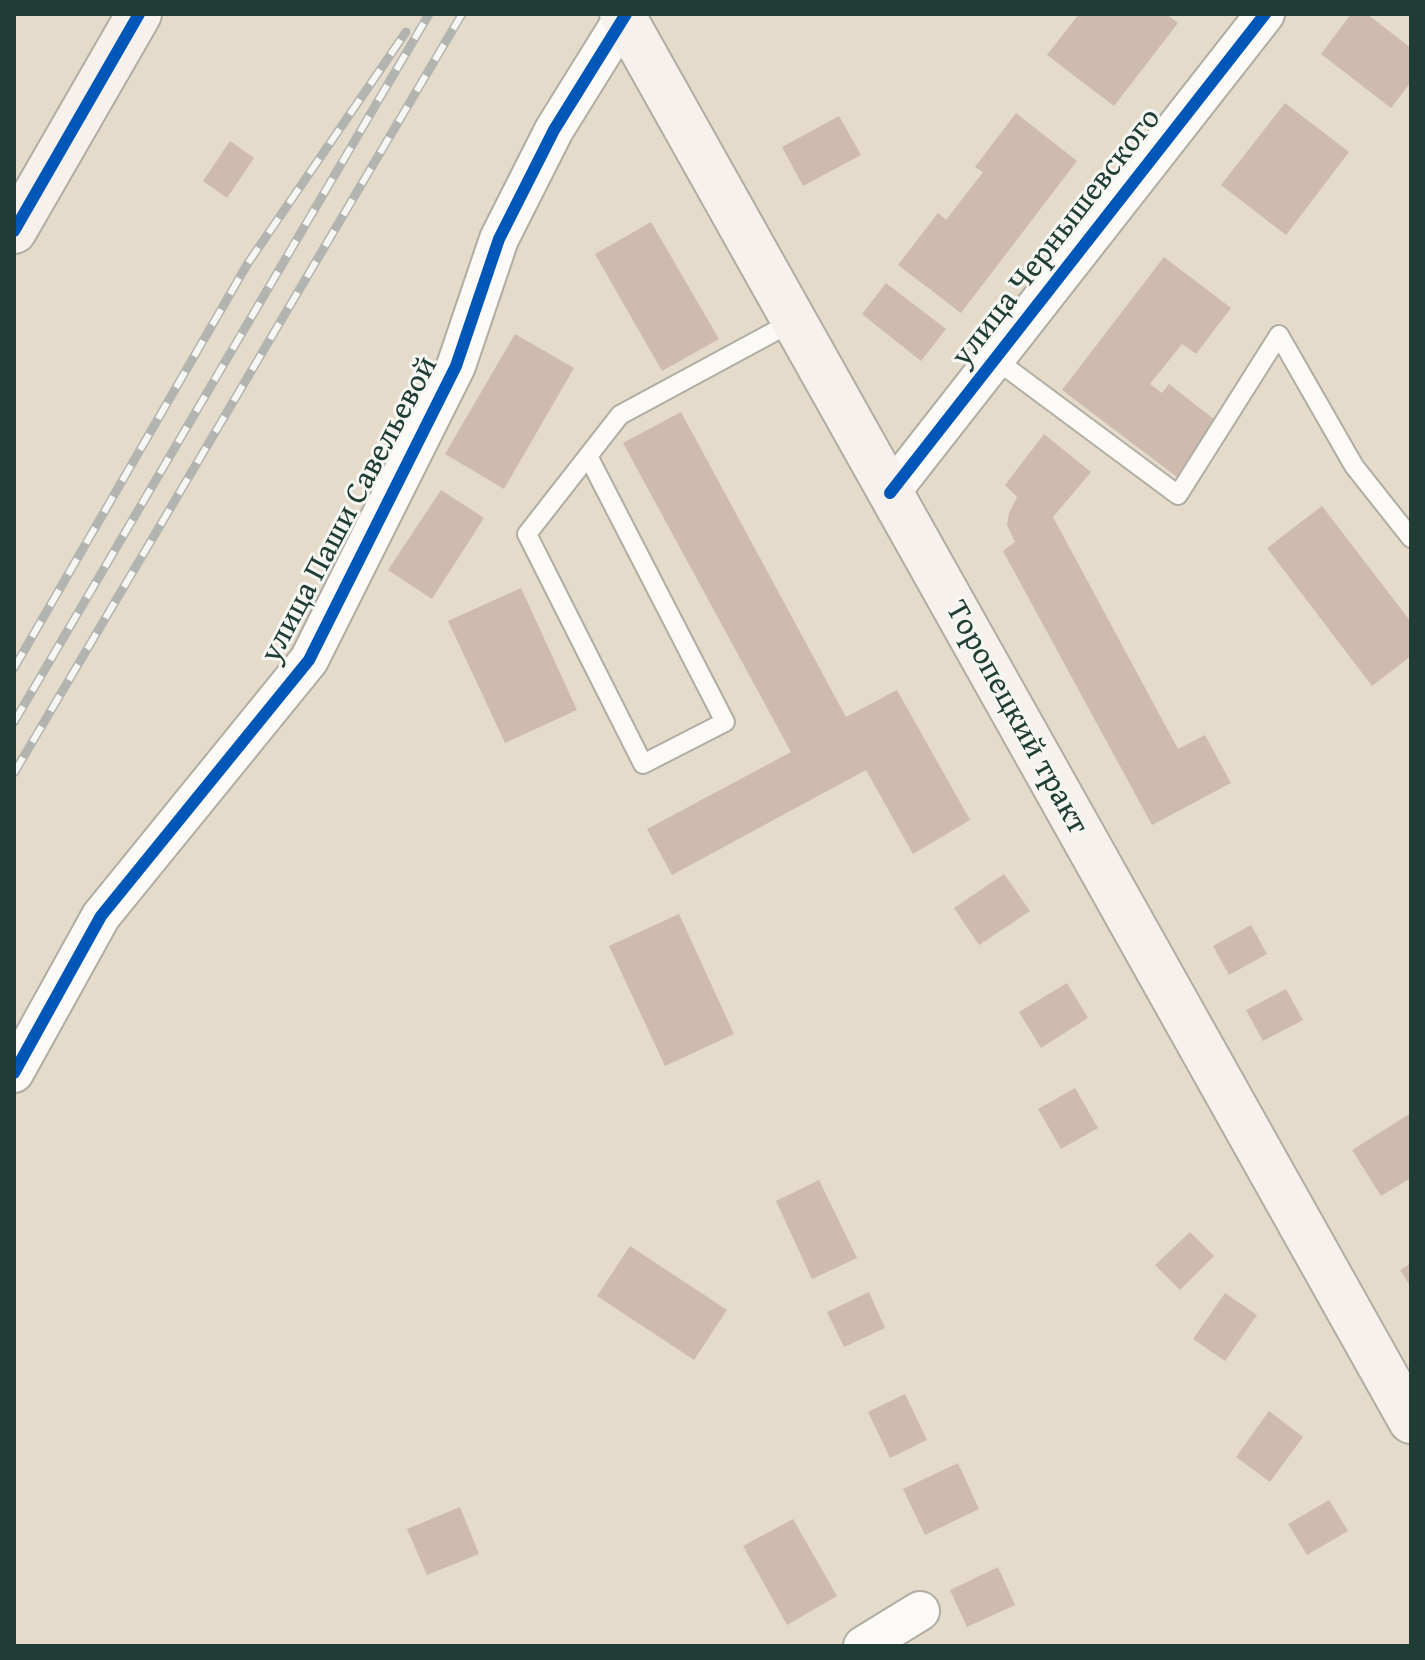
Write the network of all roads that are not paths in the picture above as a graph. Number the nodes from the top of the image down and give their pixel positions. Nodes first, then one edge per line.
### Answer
1 (139, 14) edge
2 (1265, 14) edge
3 (624, 15) edge
4 (14, 231) edge
5 (794, 321) junction
6 (995, 359) junction
7 (588, 456) junction
8 (890, 493) junction
9 (1411, 538) edge
10 (14, 1073) edge
11 (1411, 1421) edge
12 (920, 1611) dead end
13 (863, 1646) edge

1 - 4 main road
2 - 6 street, улица Чернышевского
3 - 5 main road, Торопецкий тракт
3 - 10 street, улица Паши Савельевой
5 - 7 lane
5 - 8 main road, Торопецкий тракт
6 - 8 street, улица Чернышевского
6 - 9 lane
7 - 7 lane
8 - 11 main road, Торопецкий тракт
12 - 13 street

